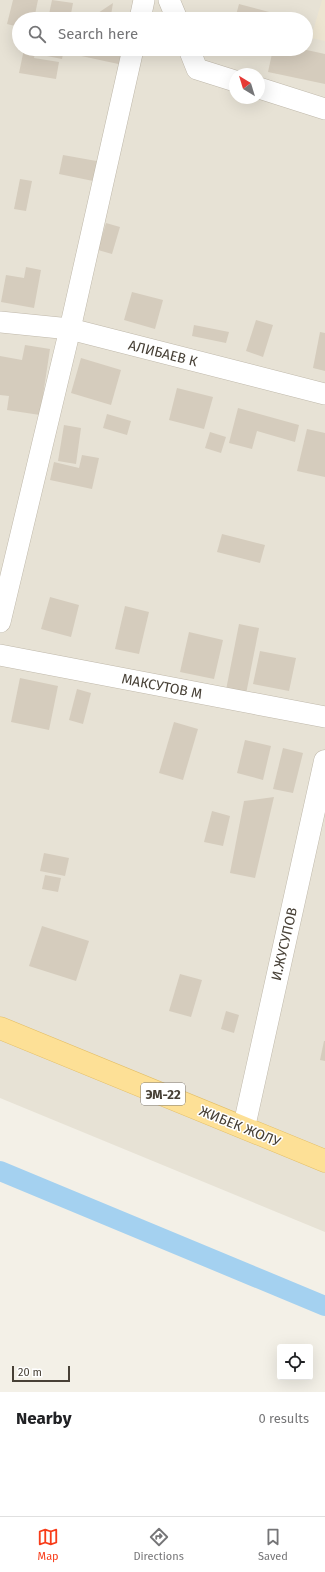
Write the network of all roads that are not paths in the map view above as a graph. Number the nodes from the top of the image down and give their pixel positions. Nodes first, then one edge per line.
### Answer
1 (144, 0) edge
2 (169, 0) edge
3 (141, 12) edge
4 (174, 12) edge
5 (131, 56) edge
6 (192, 56) edge
7 (229, 79) edge
8 (265, 90) edge
9 (325, 109) edge
10 (0, 322) edge
11 (70, 329) junction
12 (325, 394) edge
13 (0, 622) edge
14 (0, 654) edge
15 (325, 717) edge
16 (325, 761) edge
17 (0, 1028) edge
18 (244, 1127) junction
19 (325, 1161) edge

1 - 3 street
2 - 4 street
5 - 11 street
6 - 7 street
8 - 9 street
10 - 11 street, АЛИБАЕВ К
11 - 12 street, АЛИБАЕВ К
11 - 13 street
14 - 15 street, МАКСУТОВ М
16 - 18 street, И.ЖУСУПОВ
17 - 18 main road, ЖИБЕК ЖОЛУ / ЭМ-22
18 - 19 main road, ЖИБЕК ЖОЛУ / ЭМ-22

